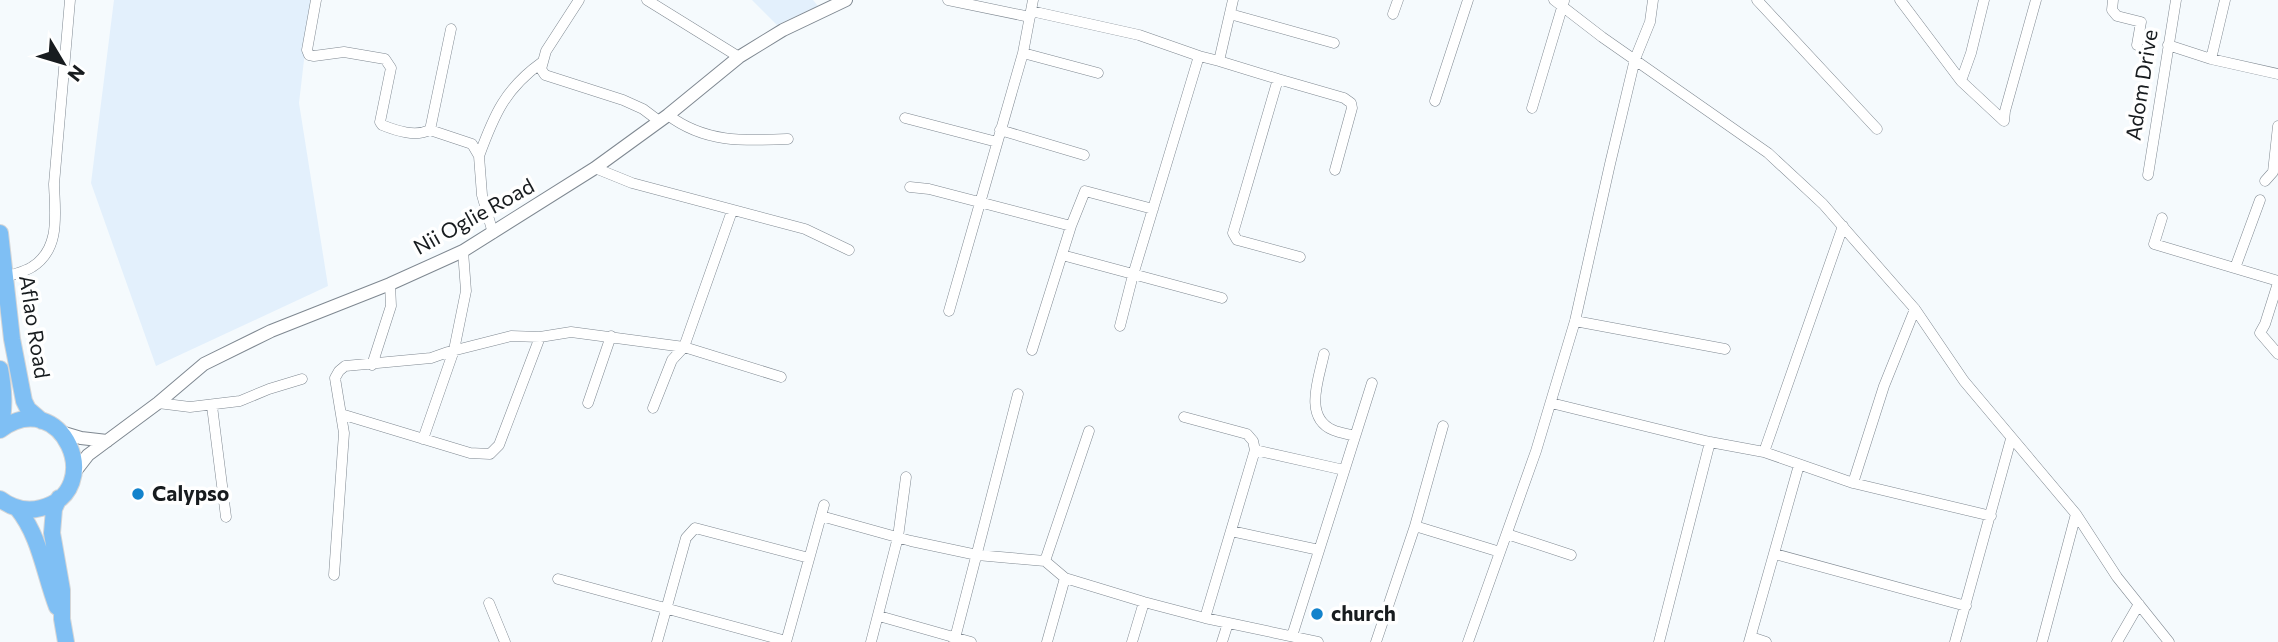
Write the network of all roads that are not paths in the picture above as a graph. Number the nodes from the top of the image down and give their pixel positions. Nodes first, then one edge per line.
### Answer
1 (70, 0) edge
2 (316, 0) edge
3 (579, 0) edge
4 (647, 0) edge
5 (846, 0) edge
6 (1233, 0) edge
7 (1398, 0) edge
8 (1468, 0) edge
9 (1653, 0) edge
10 (1757, 0) edge
11 (1900, 0) edge
12 (1984, 0) edge
13 (2036, 0) edge
14 (2113, 0) edge
15 (2176, 0) edge
16 (2225, 0) edge
17 (948, 1) edge
18 (1560, 2) edge
19 (1032, 9) edge
20 (1230, 14) junction
21 (1394, 14) dead end
22 (451, 29) dead end
23 (1334, 43) dead end
24 (2137, 45) dead end
25 (2168, 45) junction
26 (1023, 53) junction
27 (1199, 56) junction
28 (739, 57) junction
29 (1635, 59) junction
30 (2211, 59) junction
31 (1219, 61) junction
32 (541, 63) junction
33 (1098, 73) dead end
34 (2278, 74) edge
35 (1278, 79) junction
36 (1961, 81) junction
37 (1435, 101) dead end
38 (1532, 108) dead end
39 (664, 118) junction
40 (905, 118) dead end
41 (2278, 126) edge
42 (1877, 129) dead end
43 (430, 130) junction
44 (1000, 130) junction
45 (788, 139) dead end
46 (997, 142) junction
47 (1084, 155) dead end
48 (479, 156) junction
49 (595, 168) junction
50 (1335, 170) dead end
51 (2148, 175) dead end
52 (2266, 181) dead end
53 (910, 187) dead end
54 (2260, 200) dead end
55 (980, 202) junction
56 (1153, 209) junction
57 (732, 211) junction
58 (2162, 218) dead end
59 (1071, 226) junction
60 (1843, 226) junction
61 (0, 233) edge
62 (493, 233) junction
63 (849, 250) dead end
64 (463, 251) junction
65 (1062, 255) junction
66 (1300, 257) dead end
67 (2235, 268) junction
68 (1133, 275) junction
69 (2, 278) edge
70 (2278, 282) edge
71 (390, 284) junction
72 (1222, 298) dead end
73 (1915, 309) junction
74 (949, 311) dead end
75 (1576, 321) junction
76 (1120, 326) dead end
77 (611, 336) junction
78 (540, 337) junction
79 (684, 347) junction
80 (1725, 349) dead end
81 (454, 350) junction
82 (1032, 350) dead end
83 (1324, 354) dead end
84 (2278, 354) edge
85 (372, 365) junction
86 (0, 369) edge
87 (781, 377) dead end
88 (302, 379) dead end
89 (1372, 383) dead end
90 (1018, 394) dead end
91 (1551, 402) junction
92 (158, 403) junction
93 (588, 403) dead end
94 (212, 406) junction
95 (653, 408) dead end
96 (341, 414) junction
97 (1184, 417) dead end
98 (42, 421) junction
99 (1443, 426) dead end
100 (0, 430) edge
101 (1089, 431) dead end
102 (61, 432) junction
103 (1355, 436) junction
104 (422, 439) junction
105 (2011, 439) junction
106 (107, 441) junction
107 (1710, 442) junction
108 (1255, 450) junction
109 (1764, 452) junction
110 (1799, 465) junction
111 (1344, 470) junction
112 (74, 473) junction
113 (906, 477) dead end
114 (1853, 483) junction
115 (59, 498) junction
116 (0, 499) edge
117 (824, 505) dead end
118 (17, 508) junction
119 (2076, 514) junction
120 (821, 516) junction
121 (1991, 516) junction
122 (226, 517) dead end
123 (1415, 526) junction
124 (1231, 531) junction
125 (1507, 534) junction
126 (898, 537) junction
127 (1319, 550) junction
128 (1500, 552) junction
129 (1774, 554) junction
130 (977, 555) junction
131 (1571, 555) dead end
132 (809, 558) junction
133 (1045, 561) junction
134 (334, 575) dead end
135 (1065, 578) junction
136 (558, 579) dead end
137 (1144, 602) junction
138 (489, 603) dead end
139 (2139, 604) junction
140 (1966, 606) junction
141 (666, 610) junction
142 (879, 616) junction
143 (1205, 618) junction
144 (62, 619) junction
145 (1228, 623) junction
146 (1292, 636) junction
147 (954, 640) edge
148 (1750, 640) edge
149 (66, 642) edge
150 (505, 642) edge
151 (657, 642) edge
152 (786, 642) edge
153 (871, 642) edge
154 (971, 642) edge
155 (1046, 642) edge
156 (1132, 642) edge
157 (1222, 642) edge
158 (1318, 642) edge
159 (1376, 642) edge
160 (1468, 642) edge
161 (1659, 642) edge
162 (1766, 642) edge
163 (1955, 642) edge
164 (2042, 642) edge
165 (2117, 642) edge
166 (2169, 642) edge

1 - 69 street
2 - 43 street
3 - 32 street
4 - 28 street
5 - 28 street, Nii Oglie Road
6 - 20 street
7 - 21 street
8 - 37 street
9 - 29 street
10 - 42 street
11 - 36 street
12 - 36 street
13 - 36 street
14 - 24 street
15 - 25 street, Adom Drive
16 - 30 street
17 - 19 street
18 - 29 street
18 - 38 street
19 - 26 street
19 - 27 street
20 - 23 street
20 - 31 street
22 - 43 street
25 - 30 street
25 - 51 street, Adom Drive
26 - 33 street
26 - 44 street
27 - 31 street
27 - 56 street
28 - 39 street, Nii Oglie Road
29 - 60 street
29 - 75 street
30 - 34 street
31 - 35 street
32 - 39 street
32 - 48 street
35 - 50 street
35 - 66 street
39 - 45 street
39 - 49 street, Nii Oglie Road
40 - 46 street
41 - 52 street
43 - 48 street
44 - 46 street
44 - 47 street
46 - 55 street
48 - 62 street
49 - 57 street
49 - 62 street, Nii Oglie Road
53 - 55 street
54 - 67 street
55 - 59 street
55 - 74 street
56 - 59 street
56 - 68 street
57 - 63 street
57 - 79 street
58 - 67 street
59 - 65 street
60 - 73 street
60 - 109 street
61 - 69 highway, Aflao Road
62 - 64 street, Nii Oglie Road
64 - 71 street, Nii Oglie Road
64 - 81 street
65 - 68 street
65 - 82 street
67 - 70 street
68 - 72 street
68 - 76 street
69 - 98 highway, Aflao Road
70 - 84 street
71 - 85 street
71 - 92 street, Nii Oglie Road
73 - 105 street
73 - 114 street
75 - 80 street
75 - 91 street
77 - 78 street
77 - 79 street
77 - 93 street
78 - 81 street
78 - 104 street
79 - 87 street
79 - 95 street
81 - 85 street
81 - 104 street
83 - 103 street
85 - 96 street
86 - 100 highway, Aflao Road
88 - 94 street
89 - 103 street
90 - 130 street
91 - 107 street
91 - 125 street
92 - 94 street
92 - 106 street, Nii Oglie Road
94 - 122 street
96 - 104 street
96 - 134 street
97 - 108 street
98 - 100 highway
98 - 102 highway
99 - 123 street
101 - 133 street
102 - 106 street
102 - 112 highway
103 - 111 street
105 - 119 street
105 - 121 street
106 - 112 street, Nii Oglie Road
107 - 109 street
107 - 161 street
108 - 111 street
108 - 124 street
109 - 110 street
110 - 114 street
110 - 129 street
111 - 127 street
112 - 115 highway
113 - 126 street
114 - 121 street
115 - 118 highway
115 - 144 highway
116 - 118 highway
117 - 120 street
118 - 144 highway
119 - 139 street
119 - 164 street
120 - 126 street
120 - 132 street
121 - 140 street
123 - 128 street
123 - 159 street
124 - 127 street
124 - 143 street
125 - 128 street
125 - 131 street
126 - 130 street
126 - 142 street
127 - 146 street
128 - 160 street
129 - 140 street
129 - 148 street
130 - 133 street
130 - 147 street
132 - 141 street
132 - 152 street
133 - 135 street
135 - 137 street
135 - 155 street
136 - 141 street
137 - 143 street
137 - 156 street
138 - 150 street
139 - 165 street
139 - 166 street
140 - 163 street
141 - 151 street
141 - 152 street
142 - 147 street
142 - 153 street
143 - 145 street
144 - 149 highway
145 - 146 street
145 - 157 street
146 - 158 street
147 - 154 street
148 - 162 street

